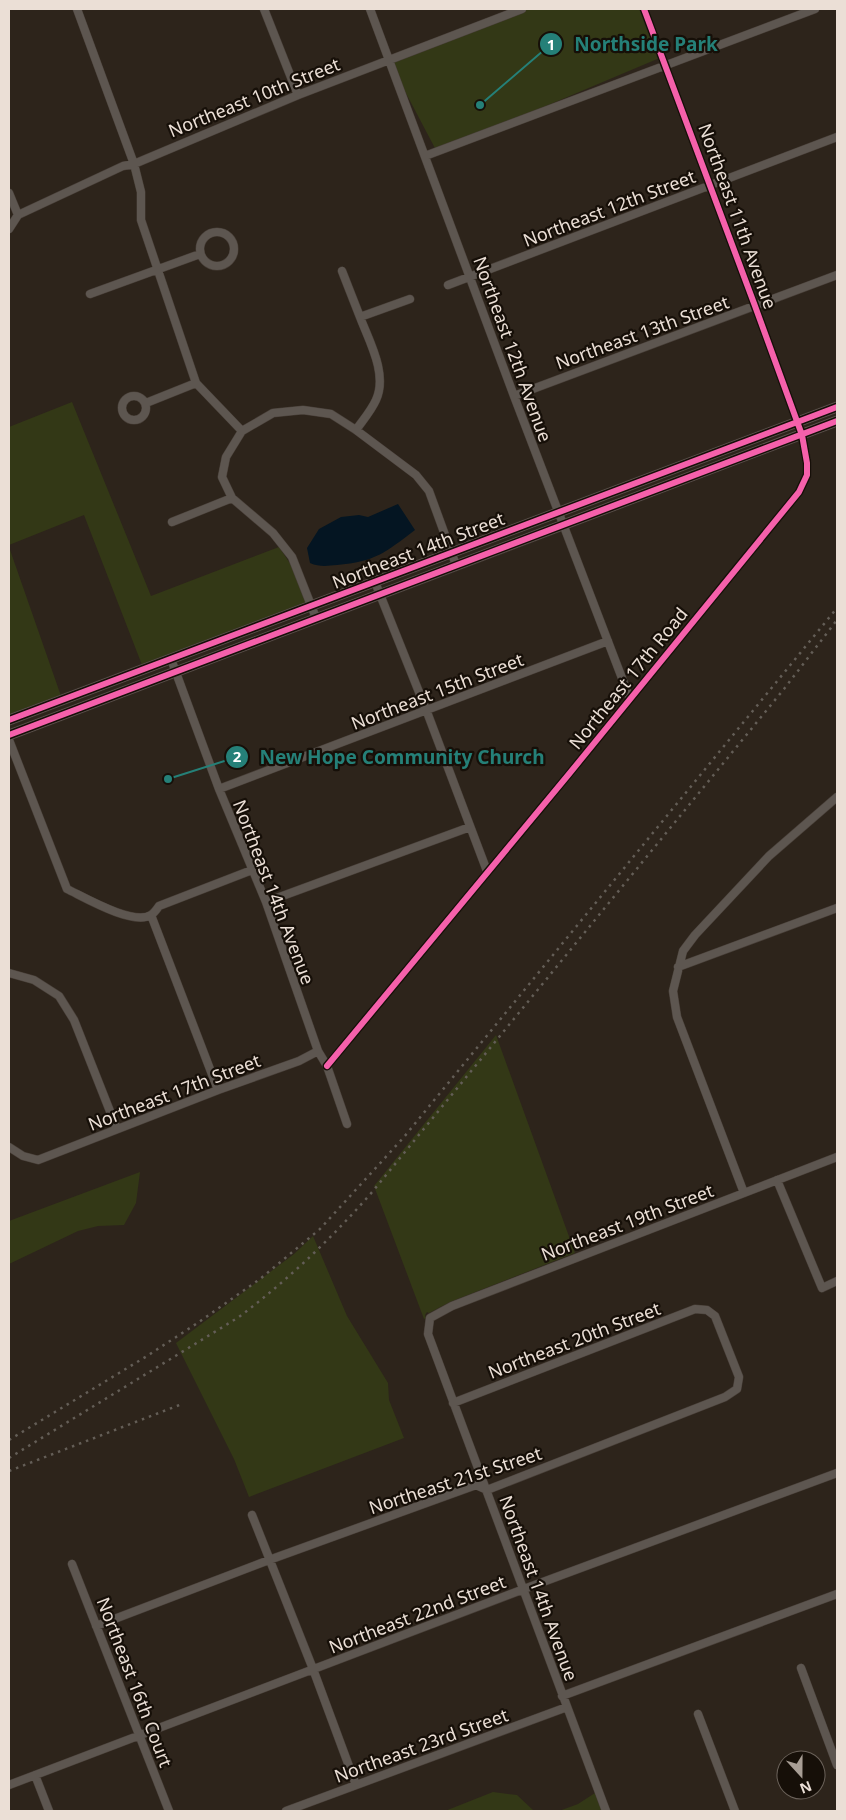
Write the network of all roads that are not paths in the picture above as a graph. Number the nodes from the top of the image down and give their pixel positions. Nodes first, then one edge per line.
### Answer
1 (77, 9) edge
2 (264, 9) edge
3 (370, 9) edge
4 (522, 9) edge
5 (644, 9) edge
6 (815, 9) edge
7 (388, 59) junction
8 (665, 64) junction
9 (298, 95) junction
10 (837, 137) edge
11 (425, 156) junction
12 (134, 164) junction
13 (710, 186) junction
14 (9, 193) edge
15 (18, 215) junction
16 (9, 229) edge
17 (200, 254) junction
18 (157, 268) junction
19 (342, 271) dead end
20 (837, 275) edge
21 (470, 276) junction
22 (448, 285) dead end
23 (90, 294) dead end
24 (410, 299) dead end
25 (755, 306) junction
26 (360, 317) junction
27 (196, 383) junction
28 (514, 396) junction
29 (146, 403) dead end
30 (837, 407) edge
31 (837, 421) edge
32 (797, 422) junction
33 (356, 430) junction
34 (242, 431) junction
35 (802, 435) junction
36 (232, 498) junction
37 (558, 513) junction
38 (172, 522) dead end
39 (563, 525) junction
40 (452, 552) junction
41 (456, 565) junction
42 (375, 582) junction
43 (380, 594) junction
44 (312, 606) junction
45 (316, 618) junction
46 (608, 642) junction
47 (171, 659) junction
48 (176, 672) junction
49 (630, 699) junction
50 (427, 712) junction
51 (9, 720) edge
52 (9, 735) edge
53 (9, 740) edge
54 (219, 789) junction
55 (837, 797) edge
56 (470, 827) junction
57 (252, 870) junction
58 (487, 871) junction
59 (266, 902) junction
60 (837, 908) edge
61 (151, 915) junction
62 (678, 967) junction
63 (9, 973) edge
64 (318, 1051) junction
65 (327, 1066) junction
66 (218, 1090) junction
67 (347, 1124) dead end
68 (117, 1129) junction
69 (9, 1147) edge
70 (837, 1157) edge
71 (777, 1180) junction
72 (744, 1193) junction
73 (837, 1281) edge
74 (430, 1318) joint
75 (737, 1389) joint
76 (453, 1403) junction
77 (837, 1473) edge
78 (487, 1490) junction
79 (252, 1515) dead end
80 (269, 1560) junction
81 (72, 1564) dead end
82 (524, 1589) junction
83 (837, 1594) edge
84 (96, 1626) junction
85 (801, 1668) dead end
86 (313, 1669) junction
87 (562, 1696) junction
88 (567, 1707) junction
89 (698, 1714) dead end
90 (139, 1735) junction
91 (837, 1764) edge
92 (35, 1775) junction
93 (9, 1785) edge
94 (356, 1785) junction
95 (49, 1811) edge
96 (169, 1811) edge
97 (286, 1811) edge
98 (606, 1811) edge
99 (735, 1811) edge

1 - 12 street
2 - 9 street
3 - 7 street, Northeast 12th Avenue
4 - 7 street, Northeast 10th Street
5 - 8 street, Northeast 11th Avenue
6 - 8 street
7 - 9 street, Northeast 10th Street
7 - 11 street, Northeast 12th Avenue
8 - 11 street
8 - 13 street, Northeast 11th Avenue
9 - 12 street, Northeast 10th Street
10 - 13 street, Northeast 12th Street
11 - 21 street, Northeast 12th Avenue
12 - 15 street, Northeast 10th Street
12 - 18 street
13 - 21 street, Northeast 12th Street
13 - 25 street, Northeast 11th Avenue
14 - 15 street
15 - 16 street
17 - 17 street
17 - 18 street
18 - 23 street
18 - 27 street
19 - 26 street
20 - 25 street, Northeast 13th Street
21 - 22 street, Northeast 12th Street
21 - 28 street, Northeast 12th Avenue
24 - 26 street
25 - 28 street, Northeast 13th Street
25 - 32 street, Northeast 11th Avenue
26 - 33 street
27 - 29 street
27 - 34 street
28 - 37 street, Northeast 12th Avenue
30 - 32 main road, Northeast 14th Street
31 - 35 main road, Northeast 14th Street
32 - 35 street, Northeast 11th Avenue
32 - 37 main road, Northeast 14th Street
33 - 34 street
33 - 40 street
34 - 36 street
35 - 39 main road, Northeast 14th Street
35 - 49 street, Northeast 17th Road
36 - 38 street
36 - 44 street
37 - 39 street, Northeast 12th Avenue
37 - 40 main road, Northeast 14th Street
39 - 41 main road, Northeast 14th Street
39 - 46 street, Northeast 12th Avenue
40 - 41 street
40 - 42 main road, Northeast 14th Street
41 - 43 main road, Northeast 14th Street
42 - 43 street
42 - 44 main road, Northeast 14th Street
43 - 45 main road, Northeast 14th Street
43 - 50 street
44 - 45 street
44 - 47 main road, Northeast 14th Street
45 - 48 main road, Northeast 14th Street
46 - 49 street, Northeast 12th Avenue
46 - 50 street, Northeast 15th Street
47 - 48 street, Northeast 14th Avenue
47 - 51 main road, Northeast 14th Street
48 - 52 main road, Northeast 14th Street
48 - 54 street, Northeast 14th Avenue
49 - 58 street, Northeast 17th Road
50 - 54 street, Northeast 15th Street
50 - 56 street
53 - 61 street
54 - 57 street, Northeast 14th Avenue
55 - 62 street
56 - 58 street
56 - 59 street
57 - 59 street, Northeast 14th Avenue
57 - 61 street
58 - 65 street, Northeast 17th Road
59 - 64 street, Northeast 14th Avenue
60 - 62 street
61 - 66 street
62 - 72 street
63 - 68 street
64 - 65 street
64 - 66 street, Northeast 17th Street
65 - 67 street
66 - 68 street, Northeast 17th Street
68 - 69 street, Northeast 17th Street
70 - 71 street, Northeast 19th Street
71 - 72 street, Northeast 19th Street
71 - 73 street
72 - 74 street, Northeast 19th Street
74 - 76 street, Northeast 14th Avenue
75 - 76 street, Northeast 20th Street
75 - 78 street, Northeast 21st Street
76 - 78 street, Northeast 14th Avenue
77 - 82 street, Northeast 22nd Street
78 - 80 street, Northeast 21st Street
78 - 82 street, Northeast 14th Avenue
79 - 80 street
80 - 84 street, Northeast 21st Street
80 - 86 street
81 - 84 street, Northeast 16th Court
82 - 86 street, Northeast 22nd Street
82 - 87 street, Northeast 14th Avenue
83 - 87 street
84 - 90 street, Northeast 16th Court
85 - 91 street
86 - 90 street, Northeast 22nd Street
86 - 94 street
87 - 88 street, Northeast 14th Avenue
88 - 94 street, Northeast 23rd Street
88 - 98 street, Northeast 14th Avenue
89 - 99 street
90 - 92 street, Northeast 22nd Street
90 - 96 street, Northeast 16th Court
92 - 93 street, Northeast 22nd Street
92 - 95 street
94 - 97 street, Northeast 23rd Street

